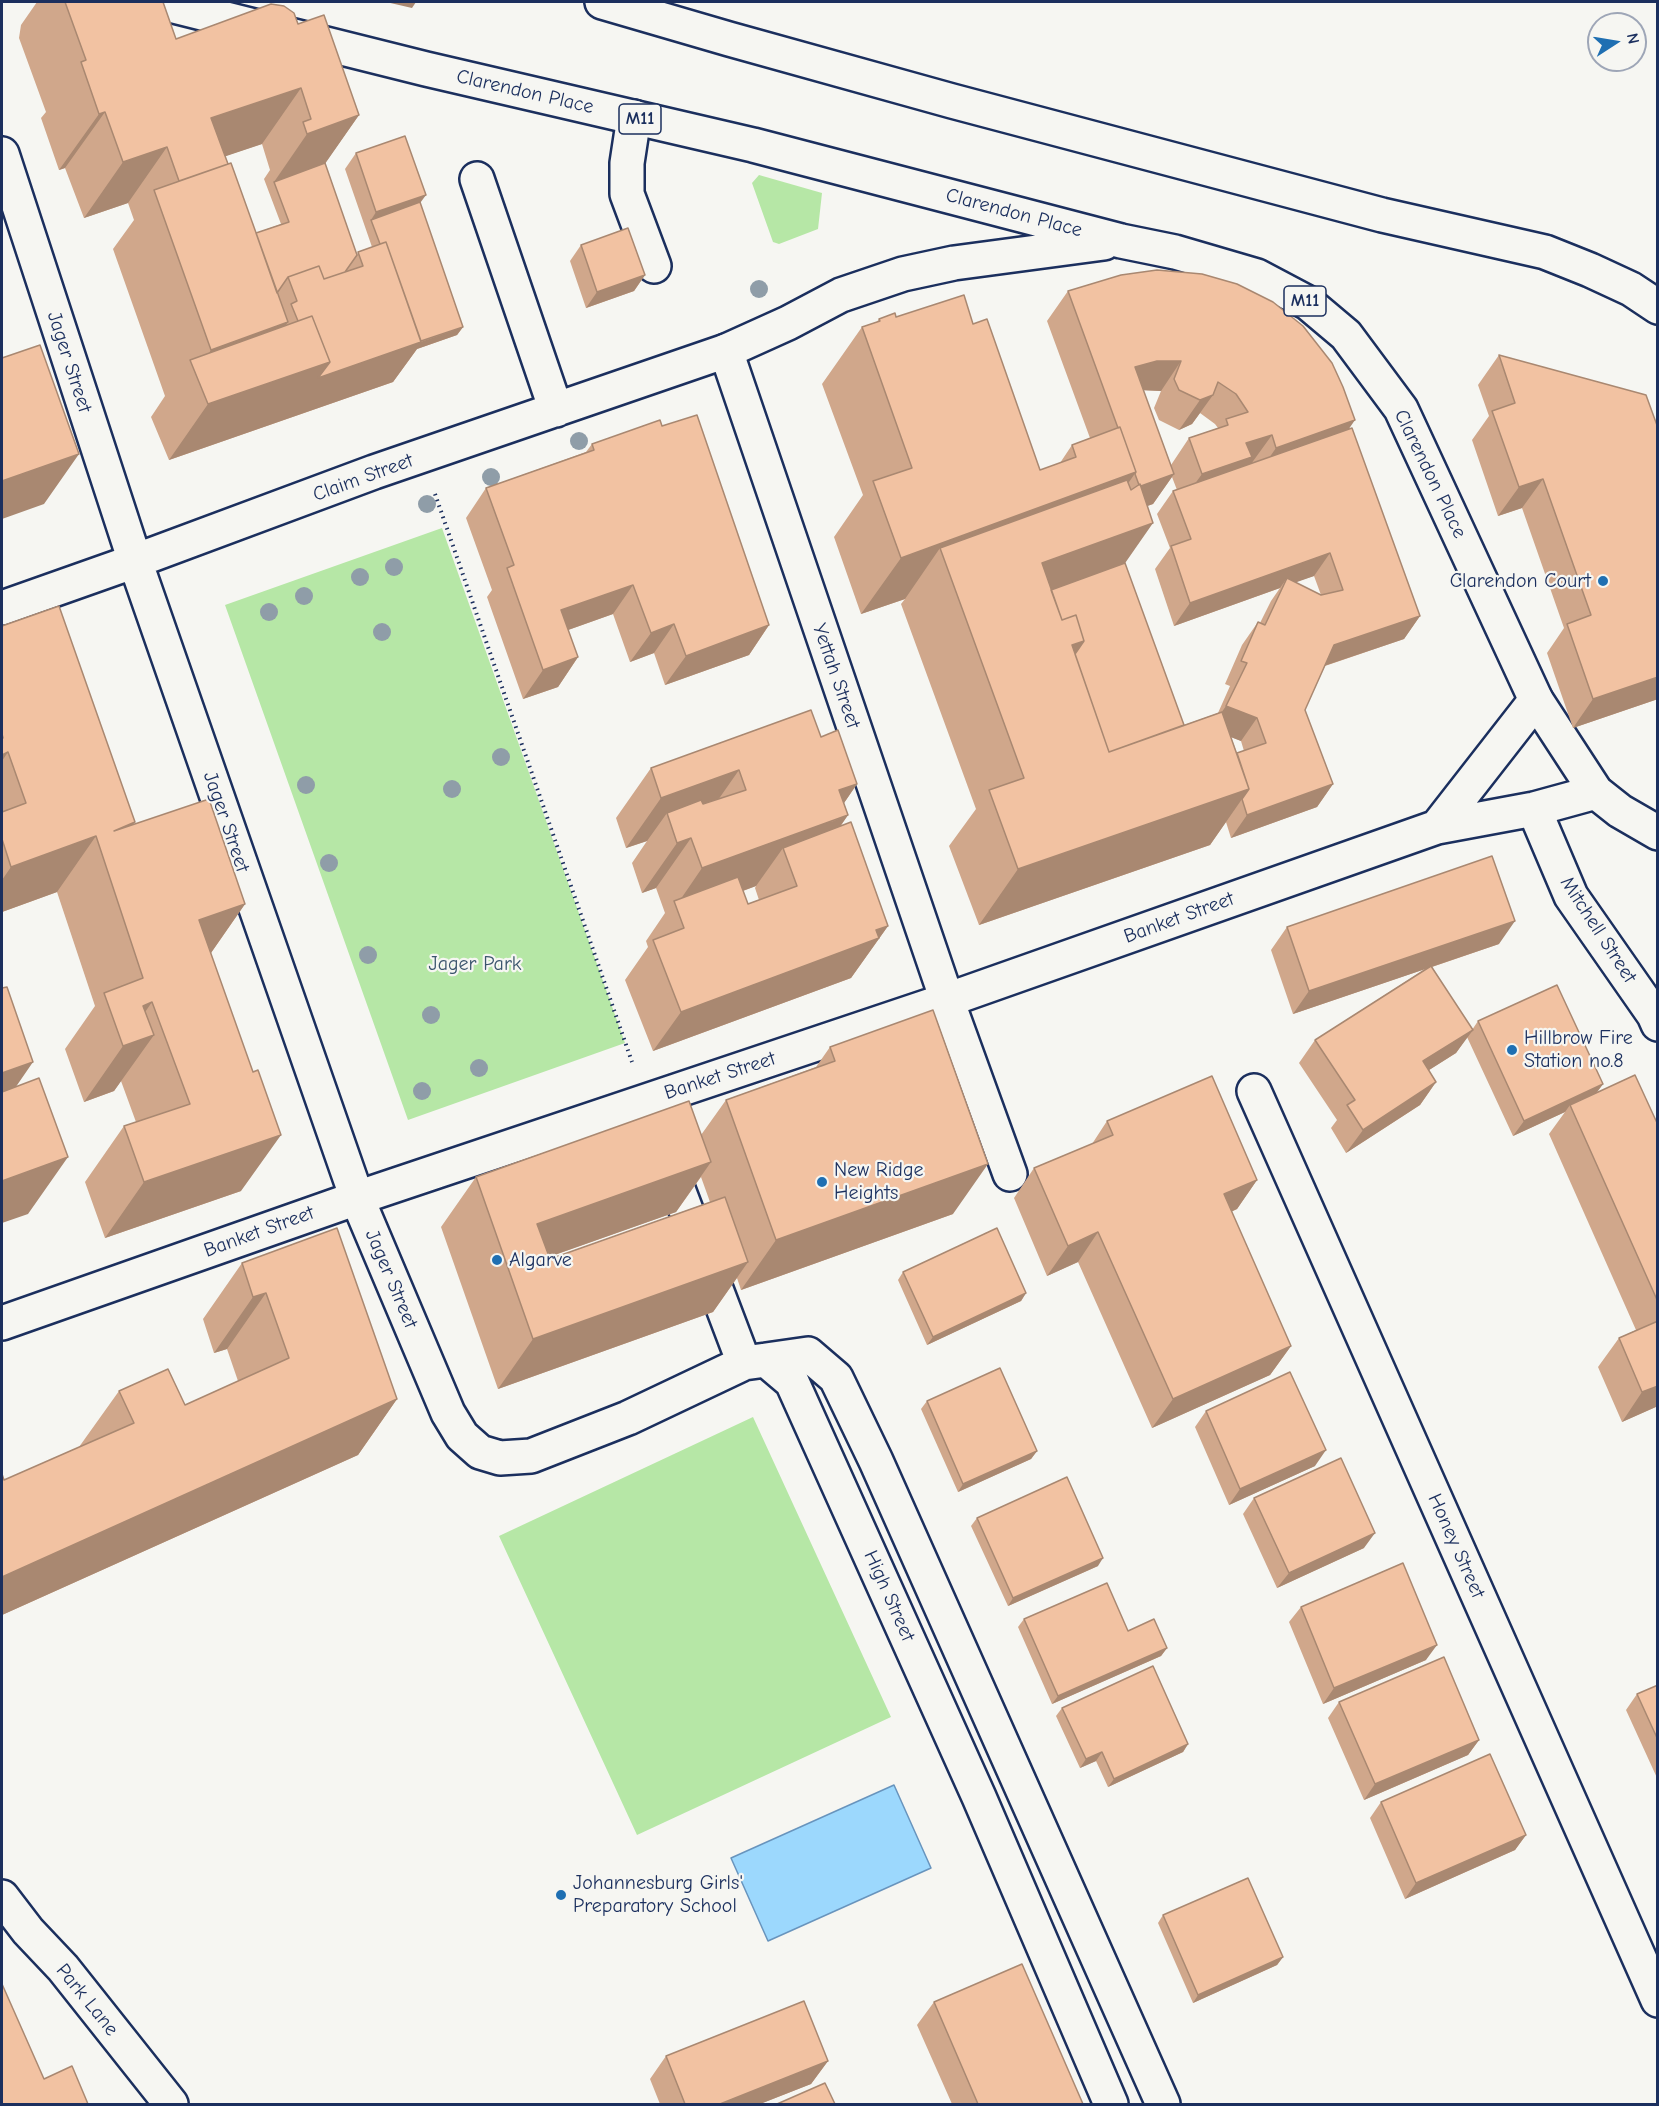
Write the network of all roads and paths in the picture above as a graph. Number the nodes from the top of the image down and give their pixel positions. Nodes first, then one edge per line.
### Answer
1 (158, 2) edge
2 (602, 2) edge
3 (634, 117) junction
4 (2, 154) edge
5 (477, 179) dead end
6 (1121, 241) junction
7 (654, 266) dead end
8 (1658, 307) edge
9 (726, 351) junction
10 (556, 410) junction
11 (422, 457) junction
12 (135, 561) junction
13 (2, 608) edge
14 (1536, 700) junction
15 (1596, 792) junction
16 (1534, 809) junction
17 (1437, 827) junction
18 (1658, 833) edge
19 (1658, 979) edge
20 (947, 1000) junction
21 (1656, 1020) edge
22 (1254, 1091) dead end
23 (646, 1101) junction
24 (1010, 1174) dead end
25 (357, 1198) junction
26 (2, 1323) edge
27 (755, 1362) junction
28 (2, 1897) edge
29 (1658, 2000) edge
30 (171, 2104) edge
31 (1111, 2104) edge
32 (1163, 2104) edge

1 - 3 street, Clarendon Place / M11
2 - 8 street
3 - 6 street, Clarendon Place / M11
3 - 7 street
4 - 12 street, Jager Street
5 - 10 street
6 - 9 street, Claim Street
6 - 14 street, Clarendon Place / M11
9 - 10 street, Claim Street
9 - 20 street, Yettah Street
10 - 11 street, Claim Street
11 - 12 street, Claim Street
11 - 23 path
12 - 13 street, Claim Street
12 - 25 street, Jager Street
14 - 15 street, Clarendon Place / M11
14 - 17 street
15 - 16 street, Banket Street
15 - 18 street, M11
16 - 17 street, Banket Street
16 - 21 street, Mitchell Street
17 - 20 street, Banket Street
19 - 21 street, Mitchell Street
20 - 23 street, Banket Street
20 - 24 street, Yettah Street
22 - 29 street, Honey Street
23 - 25 street, Banket Street
23 - 27 street
25 - 26 street, Banket Street
25 - 27 street, Jager Street
27 - 31 street, High Street
27 - 32 street
28 - 30 street, Park Lane

